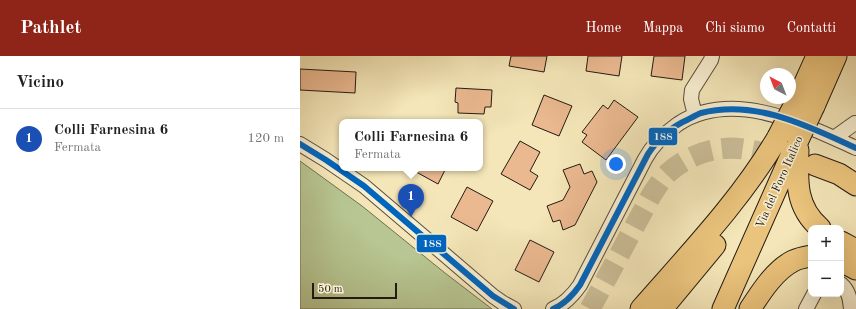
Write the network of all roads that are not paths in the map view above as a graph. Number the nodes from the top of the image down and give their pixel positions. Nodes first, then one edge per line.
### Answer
1 (712, 56) edge
2 (818, 56) edge
3 (836, 56) edge
4 (807, 101) junction
5 (695, 115) junction
6 (856, 123) edge
7 (788, 138) junction
8 (834, 138) junction
9 (300, 144) edge
10 (856, 148) edge
11 (815, 164) dead end
12 (339, 169) edge
13 (342, 171) edge
14 (748, 182) junction
15 (856, 185) edge
16 (817, 225) edge
17 (844, 244) edge
18 (856, 250) edge
19 (808, 257) edge
20 (844, 263) edge
21 (856, 269) edge
22 (844, 287) edge
23 (812, 297) edge
24 (514, 309) edge
25 (553, 309) edge
26 (641, 309) edge
27 (662, 309) edge
28 (724, 309) edge
29 (750, 309) edge
30 (806, 309) edge
31 (851, 309) edge

1 - 5 street
2 - 4 highway, Via del Foro Italico
3 - 4 highway, Via del Foro Italico
4 - 7 highway, Via del Foro Italico, bridge
5 - 8 street
5 - 25 street
6 - 8 street
7 - 14 highway, Via del Foro Italico
7 - 16 highway
7 - 28 highway, Via del Foro Italico
8 - 10 street
9 - 12 street
11 - 15 highway
13 - 24 street
14 - 26 highway
14 - 27 highway
17 - 18 highway
19 - 29 highway
20 - 21 highway
22 - 31 street
23 - 30 street

